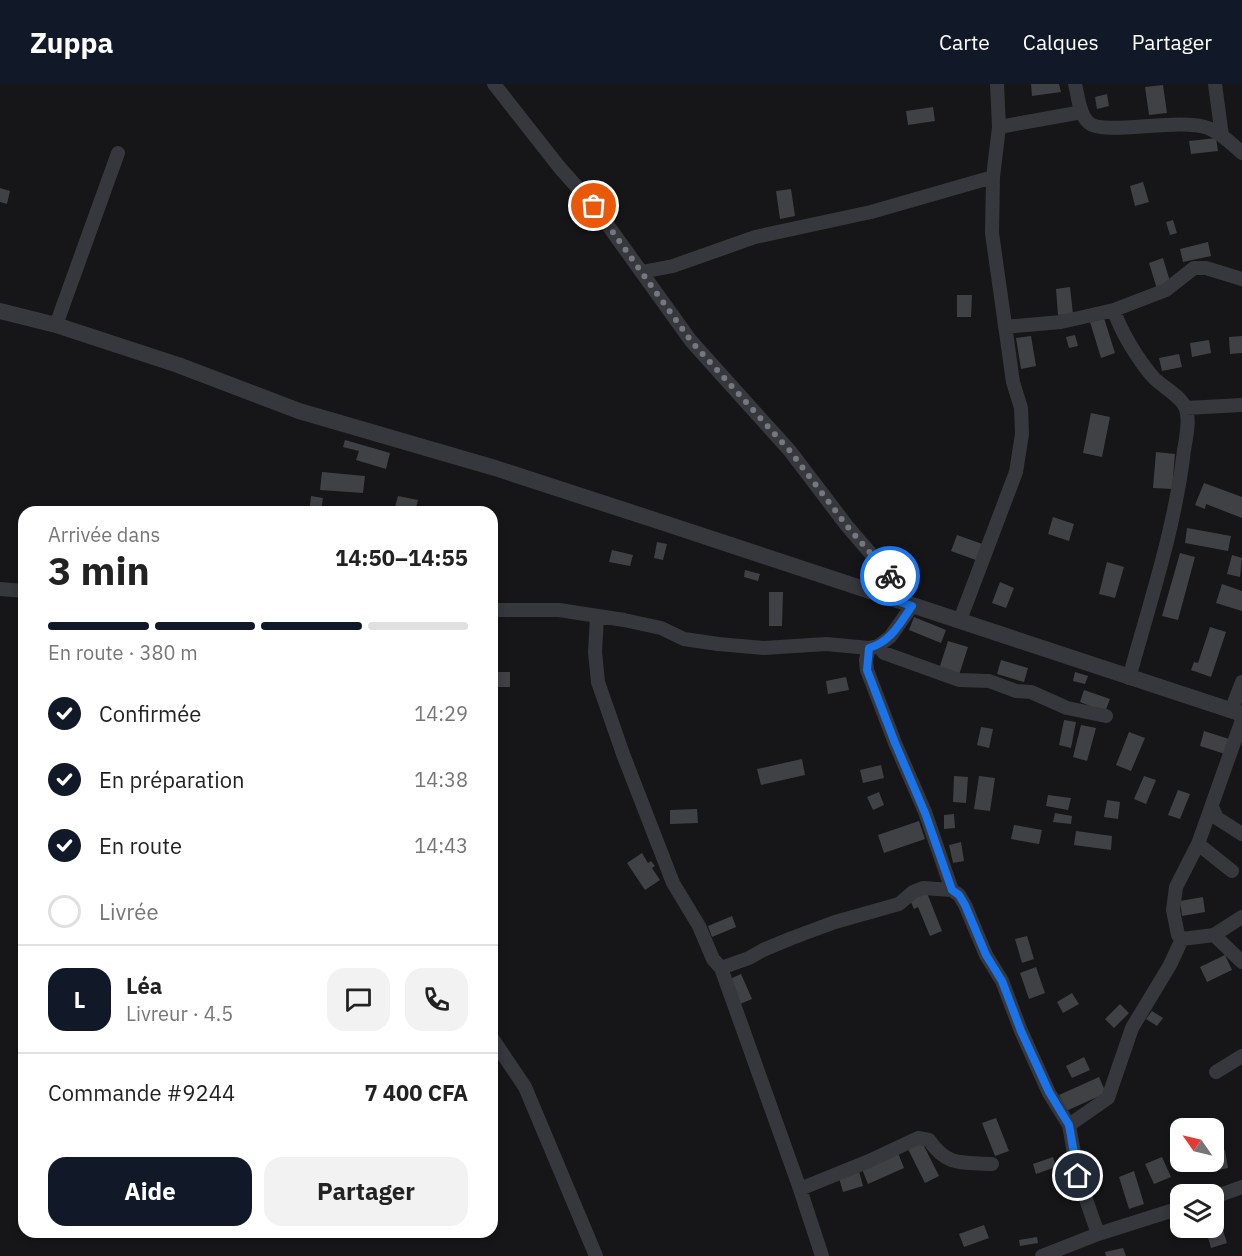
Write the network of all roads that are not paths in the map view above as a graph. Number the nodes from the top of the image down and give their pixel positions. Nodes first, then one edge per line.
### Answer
1 (494, 84) edge
2 (997, 84) edge
3 (1075, 84) edge
4 (1215, 84) edge
5 (1082, 112) junction
6 (999, 127) junction
7 (1222, 136) junction
8 (118, 153) dead end
9 (1242, 153) edge
10 (993, 177) junction
11 (642, 272) junction
12 (1242, 279) edge
13 (1114, 310) junction
14 (0, 311) edge
15 (56, 325) junction
16 (1005, 327) junction
17 (1242, 405) edge
18 (1186, 408) junction
19 (0, 589) edge
20 (18, 590) edge
21 (905, 604) junction
22 (498, 610) edge
23 (597, 617) junction
24 (960, 620) junction
25 (873, 647) junction
26 (1129, 678) junction
27 (1242, 681) edge
28 (1238, 715) edge
29 (1106, 716) dead end
30 (1212, 807) junction
31 (1242, 834) edge
32 (1198, 844) junction
33 (1232, 871) dead end
34 (952, 890) junction
35 (1242, 917) edge
36 (1214, 935) junction
37 (1182, 939) junction
38 (1242, 962) edge
39 (721, 968) junction
40 (498, 1047) edge
41 (1242, 1056) edge
42 (1216, 1072) dead end
43 (1069, 1125) junction
44 (992, 1164) dead end
45 (1242, 1187) edge
46 (800, 1189) junction
47 (1224, 1193) edge
48 (1170, 1211) edge
49 (1098, 1234) junction
50 (1057, 1252) edge
51 (596, 1256) edge
52 (822, 1256) edge
53 (1042, 1256) edge

1 - 11 street
2 - 6 street
3 - 5 street
4 - 7 street
5 - 6 street
5 - 7 street
6 - 10 street
7 - 9 street
8 - 15 street
10 - 11 street
10 - 16 street
11 - 21 street
12 - 13 street
13 - 16 street
13 - 18 street
14 - 15 street
15 - 21 street
16 - 24 street
17 - 18 street
18 - 26 street
19 - 20 street
21 - 24 street
21 - 25 street
22 - 23 street
23 - 25 street
23 - 39 street
24 - 26 street
25 - 29 street
25 - 34 street
26 - 28 street
27 - 28 street
28 - 30 street
30 - 31 street
30 - 32 street
32 - 33 street
32 - 37 street
34 - 39 street
34 - 43 street
35 - 36 street
36 - 37 street
36 - 38 street
37 - 43 street
39 - 46 street
40 - 51 street
41 - 42 street
43 - 49 street
44 - 46 street
45 - 47 street
46 - 52 street
48 - 49 street
49 - 50 street
50 - 53 street

